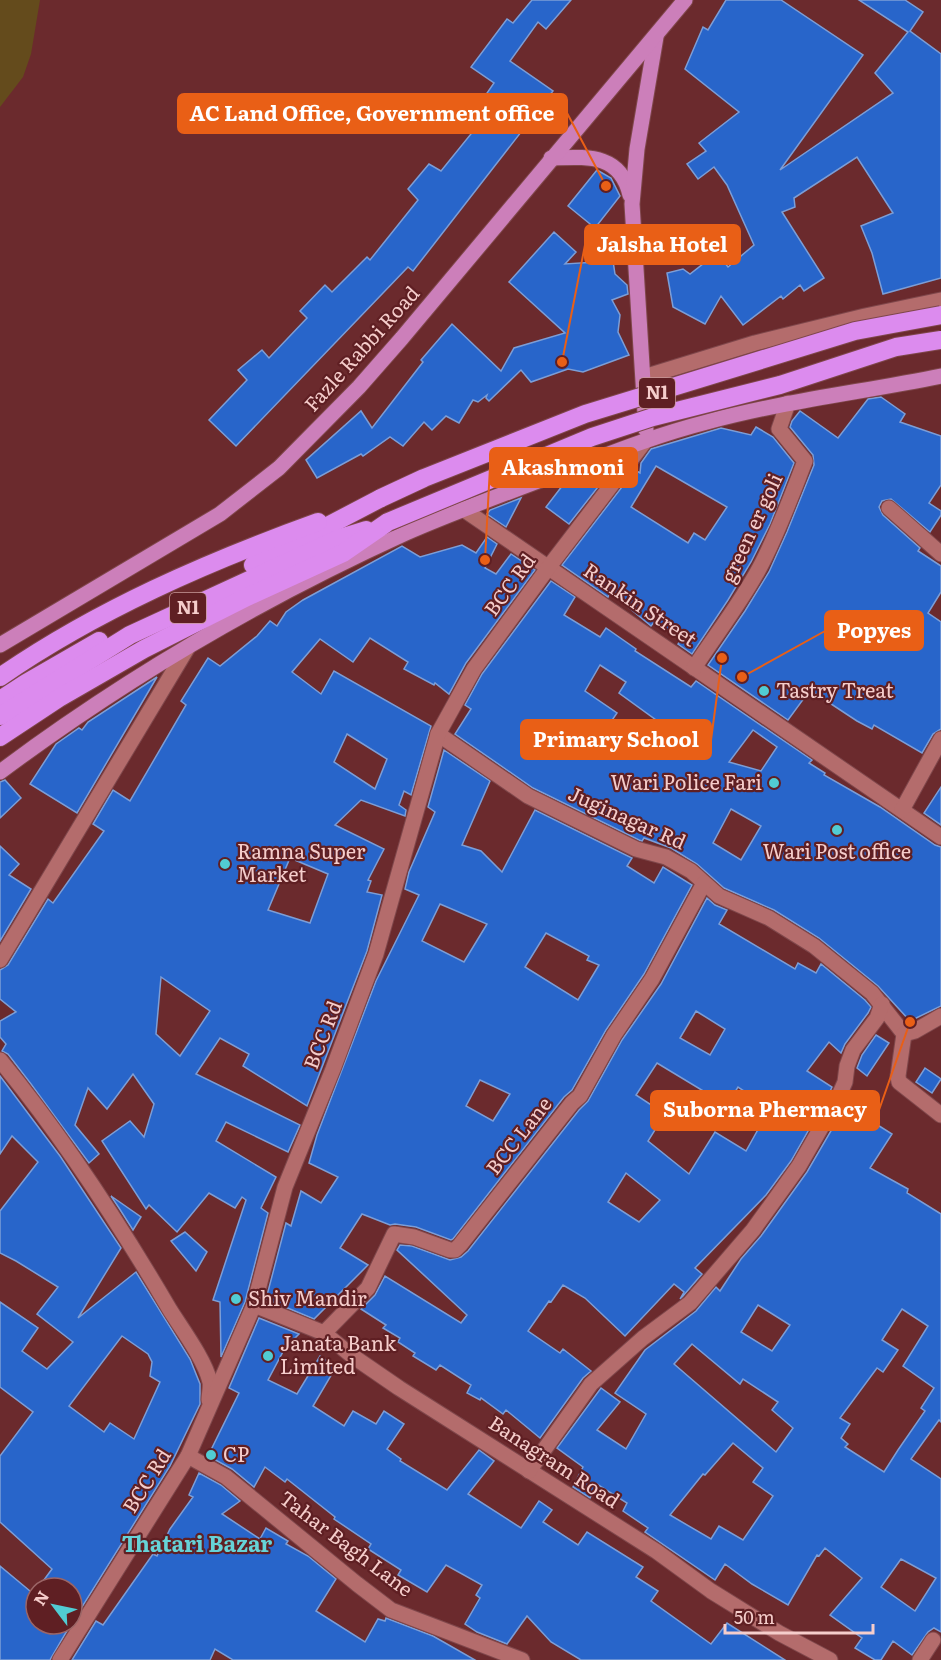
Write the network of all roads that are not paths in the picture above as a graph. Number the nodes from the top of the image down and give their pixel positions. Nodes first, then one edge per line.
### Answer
1 (685, 0) edge
2 (656, 34) junction
3 (551, 158) junction
4 (633, 204) junction
5 (941, 300) edge
6 (941, 315) edge
7 (941, 340) edge
8 (941, 376) edge
9 (644, 377) junction
10 (788, 403) junction
11 (646, 440) junction
12 (381, 498) junction
13 (889, 508) dead end
14 (463, 509) junction
15 (388, 522) junction
16 (941, 554) edge
17 (548, 568) junction
18 (0, 645) edge
19 (188, 647) junction
20 (694, 668) junction
21 (0, 677) edge
22 (0, 700) edge
23 (0, 716) edge
24 (438, 734) junction
25 (0, 736) edge
26 (941, 739) edge
27 (0, 772) edge
28 (902, 810) junction
29 (941, 837) edge
30 (704, 883) junction
31 (0, 960) edge
32 (882, 1004) junction
33 (941, 1016) edge
34 (904, 1034) junction
35 (0, 1060) edge
36 (941, 1115) edge
37 (254, 1305) junction
38 (324, 1333) junction
39 (209, 1406) junction
40 (188, 1456) junction
41 (530, 1471) junction
42 (933, 1640) dead end
43 (60, 1660) edge
44 (522, 1660) edge
45 (830, 1660) edge
46 (920, 1660) edge

1 - 2 main road, Fazle Rabbi Road
2 - 3 main road, Fazle Rabbi Road
2 - 4 main road
3 - 4 main road
3 - 18 main road, Fazle Rabbi Road
4 - 9 main road
5 - 9 street
6 - 12 highway, N1, bridge
7 - 15 highway, N1, bridge
8 - 10 main road
9 - 11 main road
10 - 11 main road
10 - 20 street, green er goli
11 - 14 main road
11 - 17 street, BCC Rd
12 - 21 highway
12 - 22 highway, N1
13 - 16 street
14 - 17 street, Rankin Street
14 - 19 main road
15 - 23 highway, N1
15 - 25 highway
17 - 20 street, Rankin Street
17 - 24 street, BCC Rd
19 - 27 main road
19 - 31 street
20 - 28 street, Rankin Street
24 - 30 street, Juginagar Rd
24 - 37 street, BCC Rd
26 - 28 street
28 - 29 street, Rankin Street
30 - 32 street, Juginagar Rd
30 - 38 street, BCC Lane
32 - 34 street, Juginagar Rd
32 - 41 street
33 - 34 street
34 - 36 street
35 - 39 street
37 - 38 street, Banagram Road
37 - 39 street, BCC Rd
38 - 41 street, Banagram Road
39 - 40 street, BCC Rd
40 - 43 street, BCC Rd
40 - 44 street, Tahar Bagh Lane
41 - 45 street, Banagram Road
42 - 46 street

